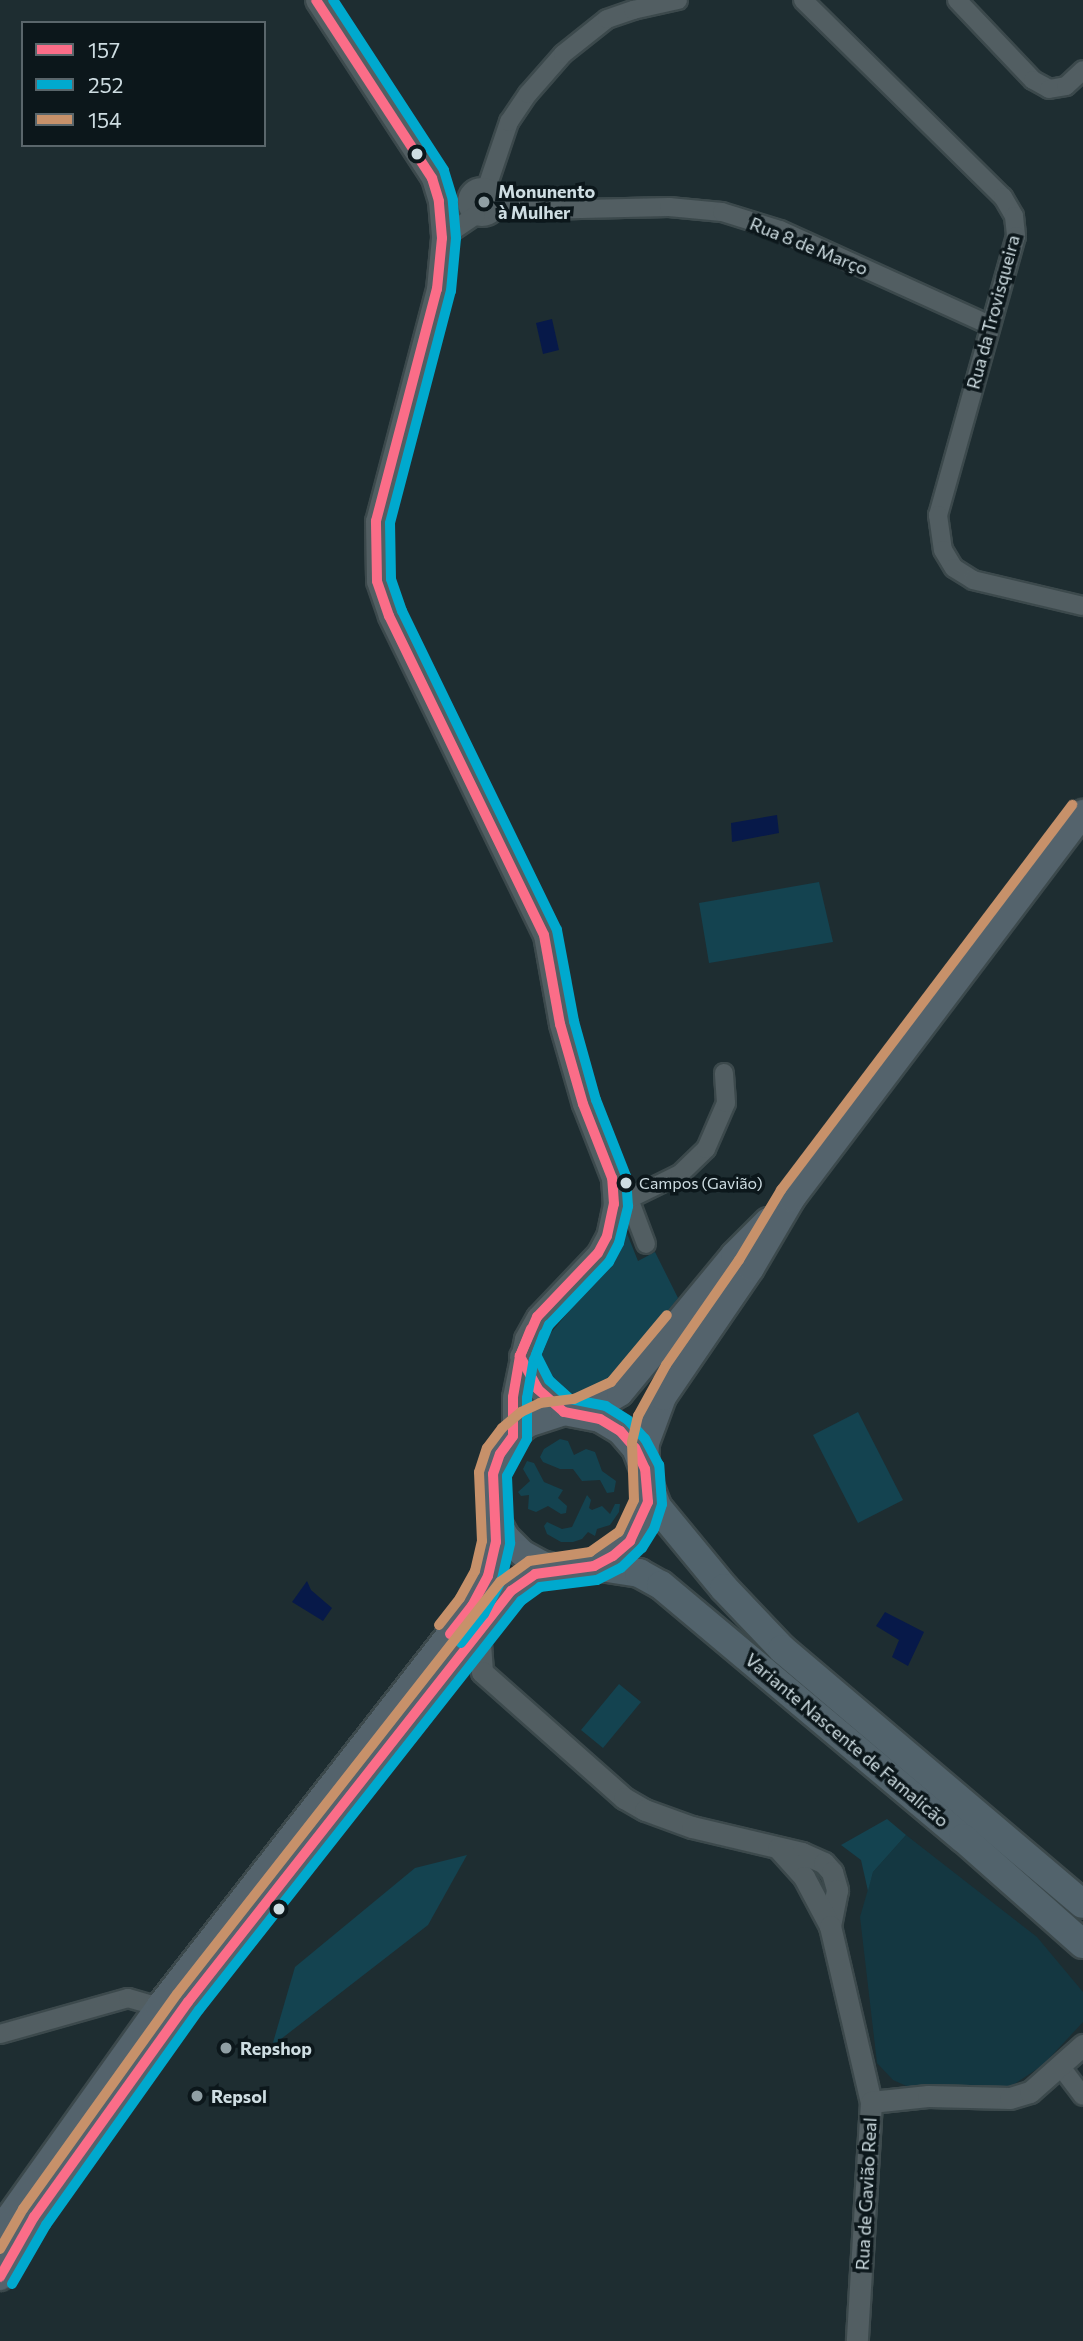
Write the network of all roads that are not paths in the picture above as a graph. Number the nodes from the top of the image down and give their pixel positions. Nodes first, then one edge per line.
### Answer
1 (678, 0) edge
2 (803, 0) edge
3 (957, 0) edge
4 (633, 5) edge
5 (320, 7) edge
6 (1083, 69) edge
7 (479, 189) junction
8 (439, 201) junction
9 (485, 213) junction
10 (442, 238) junction
11 (989, 325) junction
12 (1083, 606) edge
13 (1083, 814) edge
14 (724, 1073) dead end
15 (792, 1198) junction
16 (622, 1202) junction
17 (646, 1244) dead end
18 (520, 1356) junction
19 (570, 1413) junction
20 (513, 1436) junction
21 (646, 1475) junction
22 (495, 1517) junction
23 (594, 1566) junction
24 (564, 1569) junction
25 (480, 1629) junction
26 (482, 1672) junction
27 (442, 1678) junction
28 (778, 1848) junction
29 (824, 1863) junction
30 (804, 1877) junction
31 (1083, 1904) edge
32 (830, 1926) junction
33 (1083, 1944) edge
34 (159, 2007) junction
35 (0, 2034) edge
36 (1083, 2045) edge
37 (1061, 2067) junction
38 (1083, 2096) edge
39 (871, 2102) junction
40 (0, 2230) edge
41 (0, 2277) edge
42 (857, 2341) edge

1 - 4 street
2 - 11 street, Rua da Trovisqueira
3 - 6 street
4 - 7 street
5 - 8 street
7 - 8 street
7 - 9 street
7 - 9 street
8 - 10 street
9 - 10 street
9 - 11 street, Rua 8 de Março
10 - 16 street
11 - 12 street, Rua da Trovisqueira
13 - 15 main road
14 - 16 street
15 - 19 main road
15 - 21 main road
16 - 17 street
16 - 18 street
18 - 19 street
18 - 20 street
19 - 20 main road
19 - 21 main road
20 - 22 main road
21 - 23 main road
21 - 31 highway, Variante Nascente de Famalicão
22 - 24 main road
22 - 34 main road
23 - 24 main road
23 - 33 highway, Variante Nascente de Famalicão
24 - 25 main road
25 - 26 street
25 - 27 main road
26 - 27 street
26 - 28 street
27 - 41 main road
28 - 29 street
28 - 30 street, Rua de Gavião Real
29 - 30 street
29 - 32 street, Rua de Gavião Real
30 - 32 street, Rua de Gavião Real
32 - 39 street, Rua de Gavião Real
34 - 35 street
34 - 40 main road
36 - 37 street
37 - 38 street
37 - 39 street
39 - 42 street, Rua de Gavião Real

